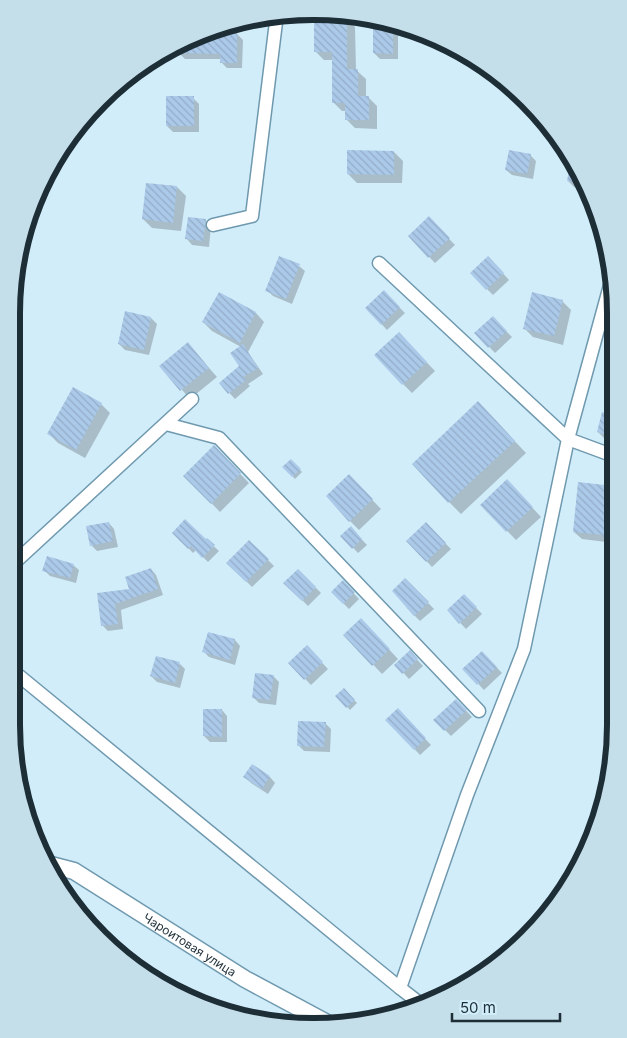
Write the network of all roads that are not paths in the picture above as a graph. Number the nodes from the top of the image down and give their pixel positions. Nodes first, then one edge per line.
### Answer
1 (276, 23) edge
2 (213, 225) dead end
3 (379, 263) dead end
4 (606, 299) edge
5 (192, 399) dead end
6 (166, 424) junction
7 (568, 439) junction
8 (607, 453) edge
9 (20, 558) edge
10 (20, 677) edge
11 (479, 711) dead end
12 (57, 867) edge
13 (400, 988) junction
14 (415, 1000) edge
15 (317, 1018) edge

1 - 2 street
3 - 7 street
4 - 7 street
5 - 6 street
6 - 9 street
6 - 11 street
7 - 8 street
7 - 13 street
10 - 13 street
12 - 15 street, Чароитовая улица
13 - 14 street

